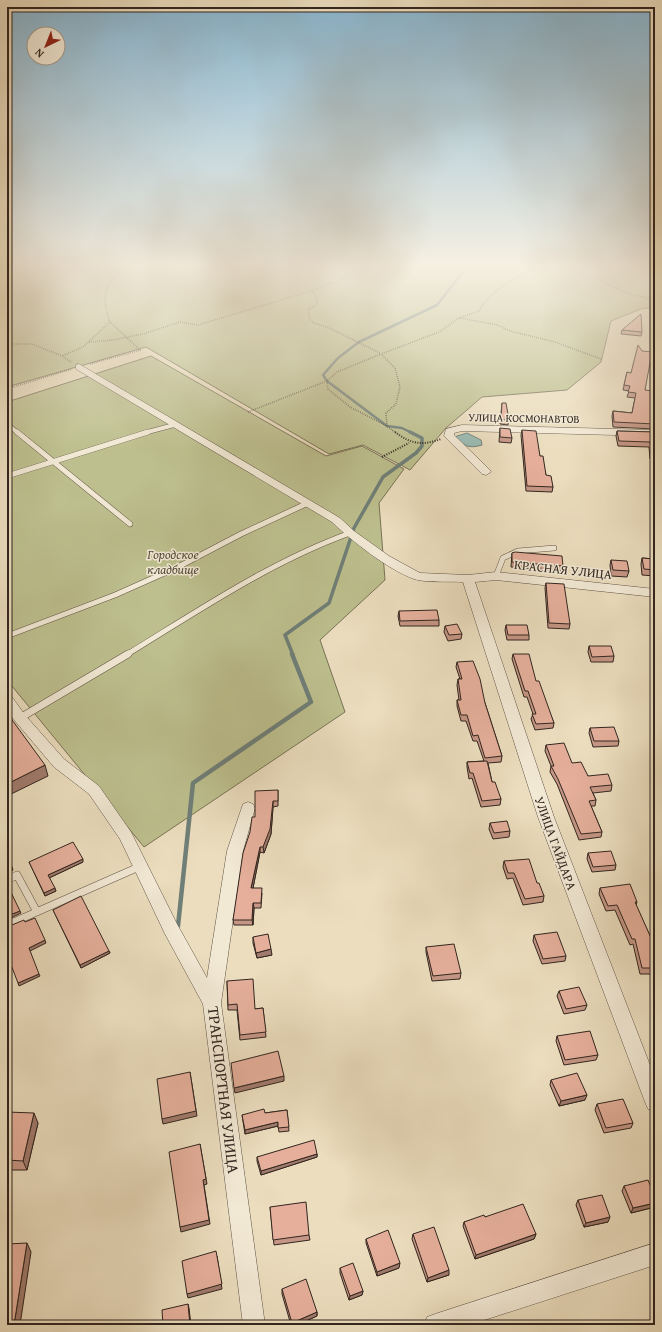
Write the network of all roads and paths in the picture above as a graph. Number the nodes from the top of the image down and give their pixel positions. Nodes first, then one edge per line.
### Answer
1 (105, 326) edge
2 (114, 326) edge
3 (165, 326) edge
4 (323, 326) edge
5 (447, 326) edge
6 (500, 326) edge
7 (126, 337) junction
8 (7, 341) edge
9 (88, 342) junction
10 (141, 350) dead end
11 (381, 354) junction
12 (62, 356) junction
13 (601, 359) dead end
14 (79, 367) joint
15 (327, 381) junction
16 (248, 412) dead end
17 (7, 424) edge
18 (174, 426) junction
19 (387, 426) junction
20 (655, 433) edge
21 (449, 436) junction
22 (409, 443) junction
23 (382, 458) dead end
24 (52, 462) junction
25 (486, 472) dead end
26 (7, 476) edge
27 (308, 503) junction
28 (130, 524) dead end
29 (350, 533) junction
30 (554, 548) dead end
31 (496, 576) junction
32 (468, 579) junction
33 (655, 593) edge
34 (7, 636) edge
35 (7, 700) edge
36 (20, 718) junction
37 (248, 808) dead end
38 (141, 866) junction
39 (7, 880) edge
40 (38, 912) junction
41 (7, 925) edge
42 (212, 1003) junction
43 (655, 1102) edge
44 (655, 1254) edge
45 (254, 1325) edge
46 (435, 1325) edge

1 - 9 path
2 - 7 path
3 - 7 path
4 - 11 path
5 - 11 path
6 - 13 path
7 - 9 path
7 - 10 path
8 - 12 path
9 - 12 path
11 - 15 path
11 - 19 path
12 - 14 path
14 - 18 street, КРАСНАЯ УЛИЦА
15 - 16 path
15 - 19 path
17 - 24 lane
18 - 24 lane
18 - 27 street, КРАСНАЯ УЛИЦА
19 - 22 path
20 - 21 street, УЛИЦА КОСМОНАВТОВ
21 - 22 path
21 - 25 street
22 - 23 path
24 - 26 lane
24 - 28 lane
27 - 29 street, КРАСНАЯ УЛИЦА
27 - 34 lane
29 - 32 street, КРАСНАЯ УЛИЦА
29 - 36 lane
30 - 31 lane
31 - 32 street, КРАСНАЯ УЛИЦА
31 - 33 street, КРАСНАЯ УЛИЦА
32 - 43 street, УЛИЦА ГАЙДАРА
35 - 36 street
36 - 38 street
37 - 42 street, ТРАНСПОРТНАЯ УЛИЦА
38 - 40 lane
38 - 42 street
39 - 40 lane
40 - 41 lane
42 - 45 street, ТРАНСПОРТНАЯ УЛИЦА
44 - 46 street

